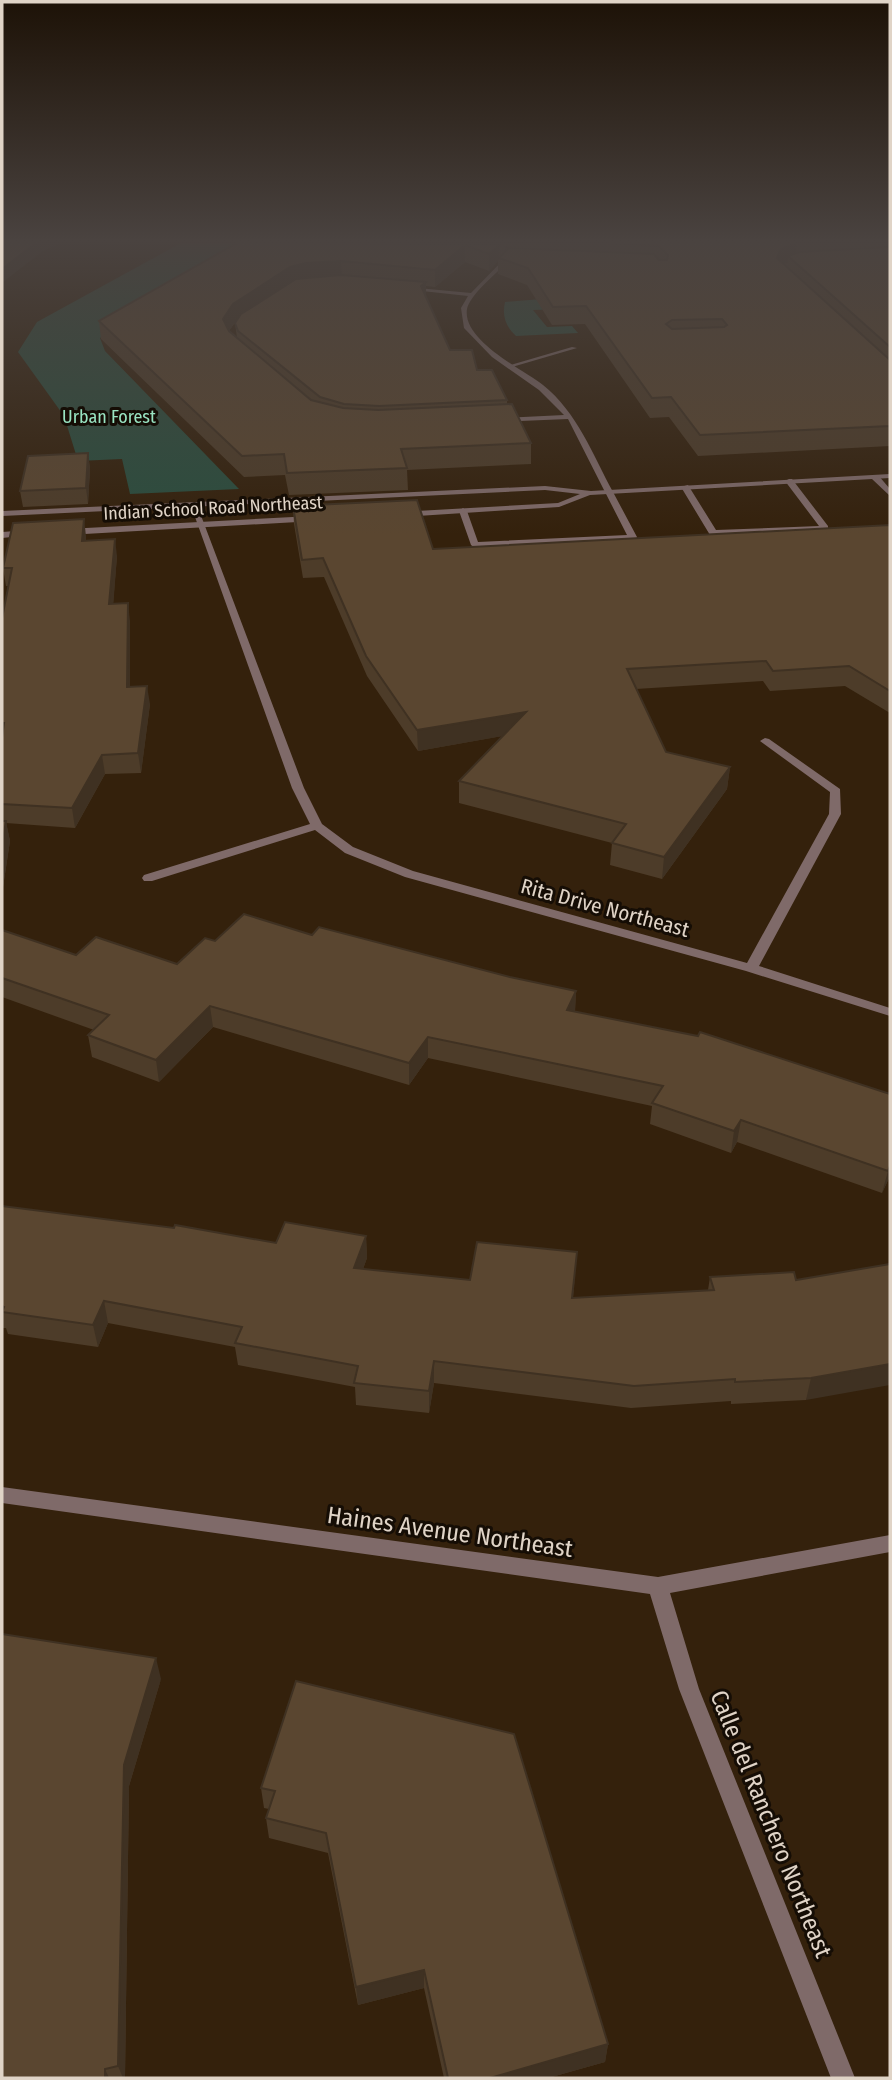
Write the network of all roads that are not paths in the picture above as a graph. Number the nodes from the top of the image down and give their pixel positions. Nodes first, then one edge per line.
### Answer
1 (479, 340) edge
2 (574, 348) dead end
3 (510, 366) junction
4 (570, 417) junction
5 (488, 421) edge
6 (890, 476) edge
7 (875, 477) junction
8 (789, 481) junction
9 (685, 487) junction
10 (608, 492) junction
11 (591, 493) junction
12 (890, 494) edge
13 (193, 505) junction
14 (463, 511) junction
15 (2, 514) edge
16 (394, 514) edge
17 (326, 518) edge
18 (202, 525) junction
19 (55, 532) edge
20 (42, 533) edge
21 (2, 535) edge
22 (765, 741) dead end
23 (317, 826) junction
24 (148, 878) dead end
25 (751, 968) junction
26 (890, 1012) edge
27 (2, 1494) edge
28 (890, 1543) edge
29 (658, 1586) junction
30 (843, 2078) edge

1 - 3 street
2 - 3 street
3 - 4 street
4 - 5 street
4 - 10 street
6 - 7 street, Indian School Road Northeast
7 - 8 street, Indian School Road Northeast
7 - 12 street
8 - 9 street, Indian School Road Northeast
8 - 9 street
9 - 10 street, Indian School Road Northeast
10 - 11 street, Indian School Road Northeast
10 - 14 street
11 - 13 street, Indian School Road Northeast
11 - 14 street, Indian School Road Northeast
13 - 15 street, Indian School Road Northeast
13 - 18 street, Rita Drive Northeast
14 - 16 street, Indian School Road Northeast
17 - 18 street, Indian School Road Northeast
18 - 19 street, Indian School Road Northeast
18 - 23 street, Rita Drive Northeast
20 - 21 street
22 - 25 street
23 - 24 street
23 - 25 street, Rita Drive Northeast
25 - 26 street, Rita Drive Northeast
27 - 29 street, Haines Avenue Northeast
28 - 29 street, Haines Avenue Northeast
29 - 30 street, Calle del Ranchero Northeast

